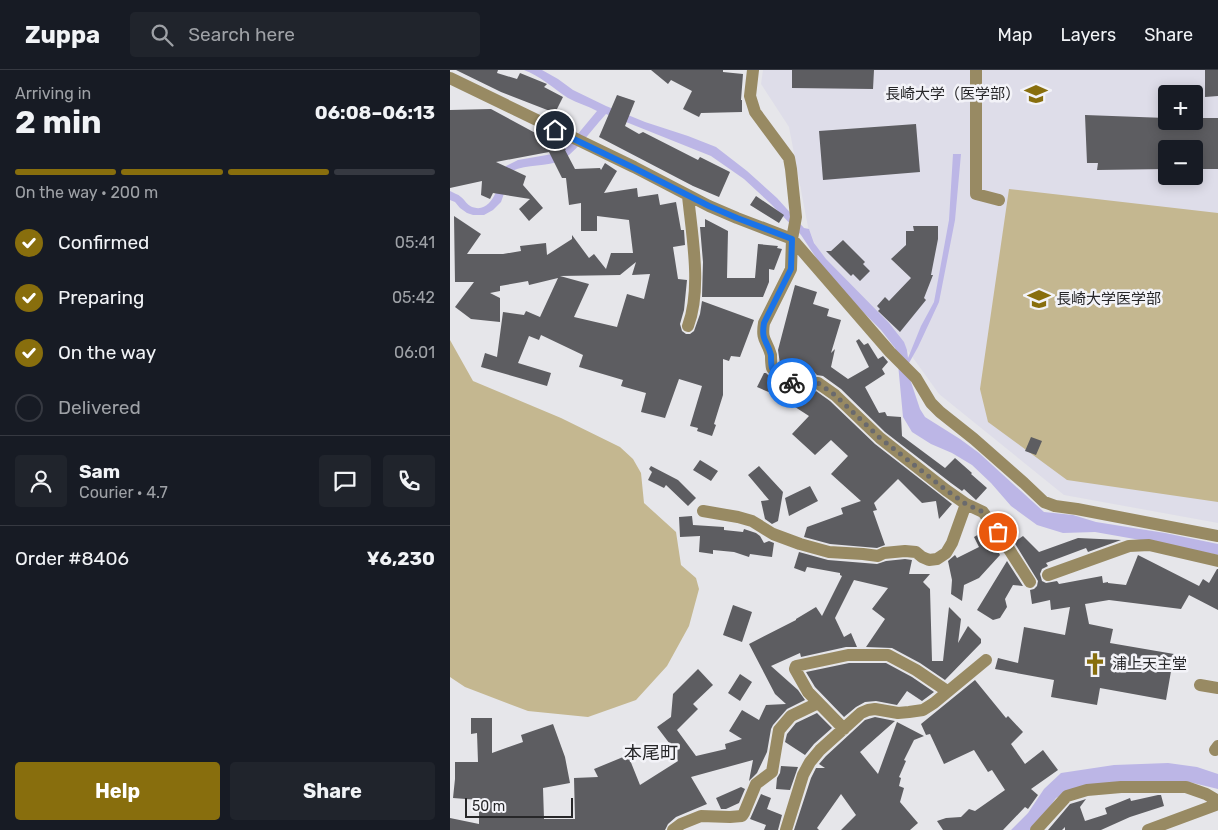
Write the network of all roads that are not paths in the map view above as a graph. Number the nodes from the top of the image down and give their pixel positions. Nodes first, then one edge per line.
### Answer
1 (752, 70) edge
2 (976, 70) edge
3 (450, 78) edge
4 (688, 196) junction
5 (999, 200) dead end
6 (793, 234) junction
7 (688, 326) dead end
8 (966, 504) junction
9 (703, 511) dead end
10 (1218, 536) edge
11 (1218, 561) edge
12 (1048, 575) dead end
13 (1030, 582) dead end
14 (986, 660) dead end
15 (1200, 685) dead end
16 (1218, 688) edge
17 (948, 692) junction
18 (818, 702) junction
19 (844, 729) junction
20 (1218, 803) edge
21 (673, 830) edge
22 (786, 830) edge
23 (1036, 830) edge
24 (1148, 830) edge

1 - 6 street
2 - 5 street
3 - 4 street
4 - 6 street
4 - 7 street
6 - 8 street
6 - 10 street
8 - 9 street
8 - 13 street
11 - 12 street
14 - 17 street
15 - 16 street
17 - 18 street
17 - 19 street
18 - 19 street
18 - 21 street
19 - 22 street
20 - 23 street
20 - 24 street

